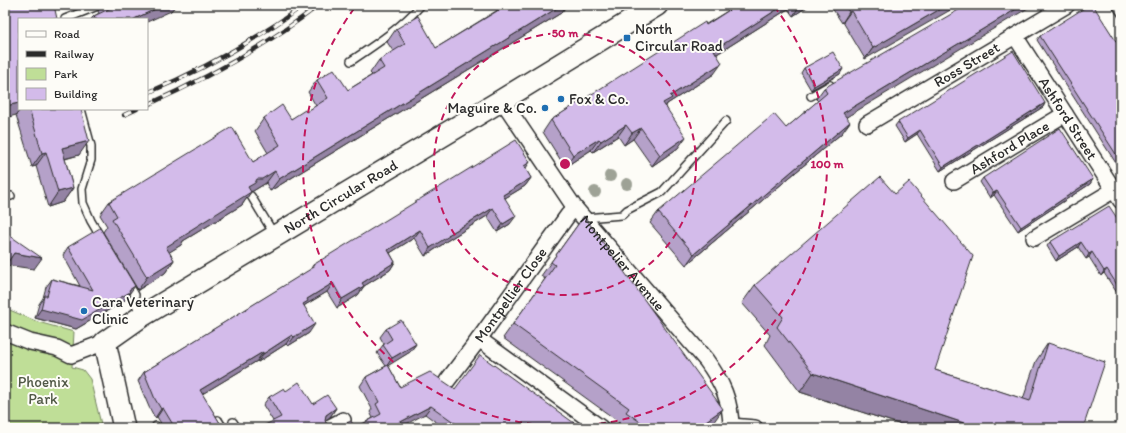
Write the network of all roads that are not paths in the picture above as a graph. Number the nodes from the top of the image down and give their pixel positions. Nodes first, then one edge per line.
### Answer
1 (100, 5) edge
2 (421, 5) edge
3 (657, 5) edge
4 (1067, 5) edge
5 (1101, 5) edge
6 (68, 18) edge
7 (1121, 35) edge
8 (1015, 36) junction
9 (350, 61) dead end
10 (837, 81) edge
11 (811, 96) dead end
12 (502, 100) junction
13 (81, 110) edge
14 (1065, 114) junction
15 (726, 121) dead end
16 (867, 124) dead end
17 (954, 181) dead end
18 (1118, 195) edge
19 (251, 196) edge
20 (579, 213) junction
21 (275, 236) junction
22 (1034, 238) dead end
23 (103, 241) edge
24 (123, 274) edge
25 (142, 316) junction
26 (5, 332) edge
27 (479, 339) junction
28 (105, 342) junction
29 (447, 381) dead end
30 (218, 420) edge
31 (343, 420) dead end
32 (731, 427) edge
33 (124, 428) edge
34 (223, 428) edge
35 (328, 428) edge
36 (601, 428) edge
37 (755, 428) edge

1 - 6 lane
2 - 9 lane
3 - 12 main road, North Circular Road
4 - 8 street, Ross Street
5 - 7 street
8 - 14 street, Ashford Street
8 - 16 street, Ross Street
10 - 11 lane
12 - 20 street, Montpelier Avenue
12 - 21 main road, North Circular Road
13 - 23 lane
14 - 17 street, Ashford Place
14 - 18 street, Ashford Street
15 - 20 lane
18 - 22 street
19 - 21 lane
20 - 27 street, Montpellier Close
20 - 32 street, Montpelier Avenue
21 - 25 main road, North Circular Road
24 - 25 lane
25 - 28 main road, North Circular Road
26 - 28 street, North Circular Road
27 - 29 street, Montpellier Close
27 - 36 street
28 - 33 main road
30 - 34 lane
31 - 35 street
32 - 37 street

